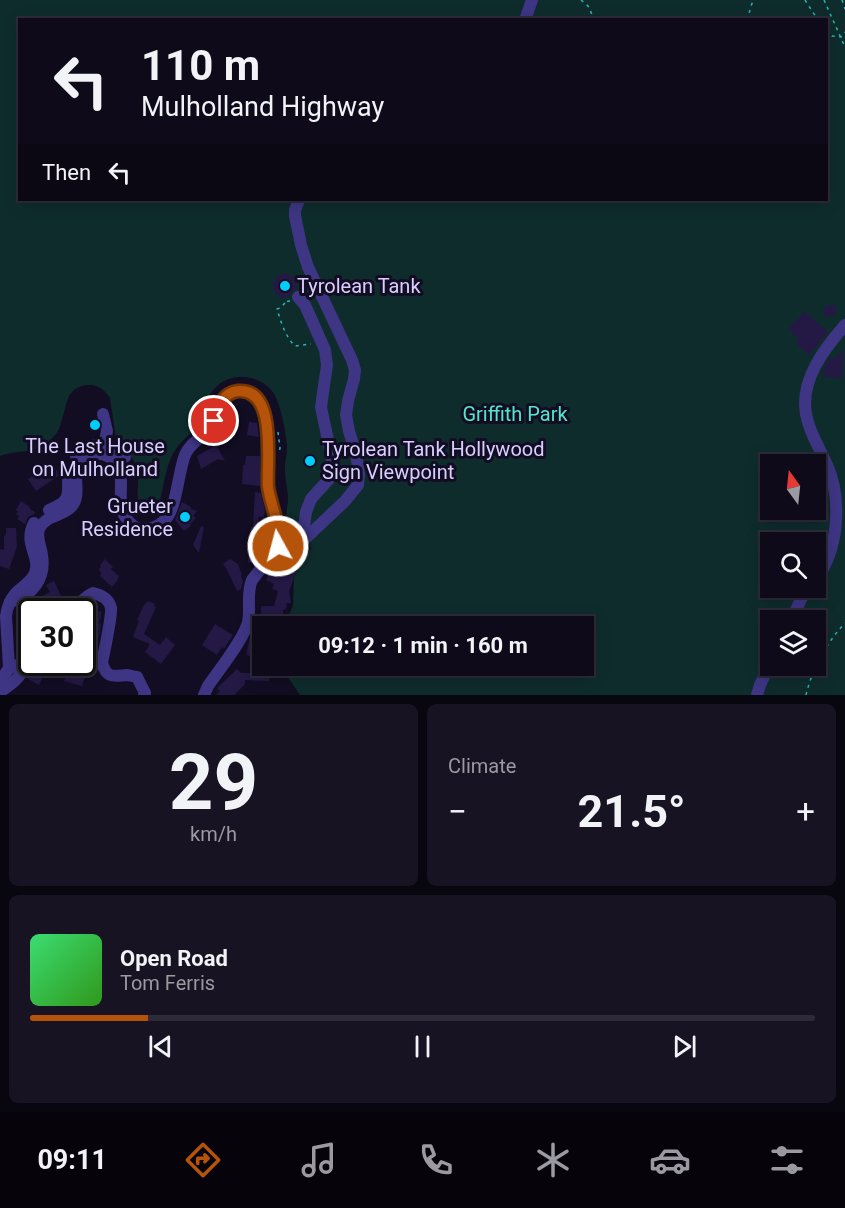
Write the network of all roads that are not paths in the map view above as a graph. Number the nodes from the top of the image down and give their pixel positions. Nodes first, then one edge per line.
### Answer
1 (532, 0) edge
2 (526, 18) edge
3 (300, 201) edge
4 (298, 297) road end
5 (845, 325) edge
6 (103, 414) dead end
7 (104, 445) junction
8 (125, 457) dead end
9 (307, 537) junction
10 (280, 542) junction
11 (826, 562) edge
12 (85, 598) edge
13 (10, 602) junction
14 (18, 665) edge
15 (20, 676) edge
16 (764, 676) edge
17 (4, 680) edge
18 (144, 695) edge
19 (204, 695) edge
20 (757, 695) edge

1 - 2 street
3 - 9 street
4 - 9 street
5 - 11 street
6 - 7 street
7 - 8 street
7 - 13 street
9 - 10 street
10 - 13 street
10 - 19 street
12 - 18 street
13 - 17 street
14 - 17 street
15 - 17 street
16 - 20 street

